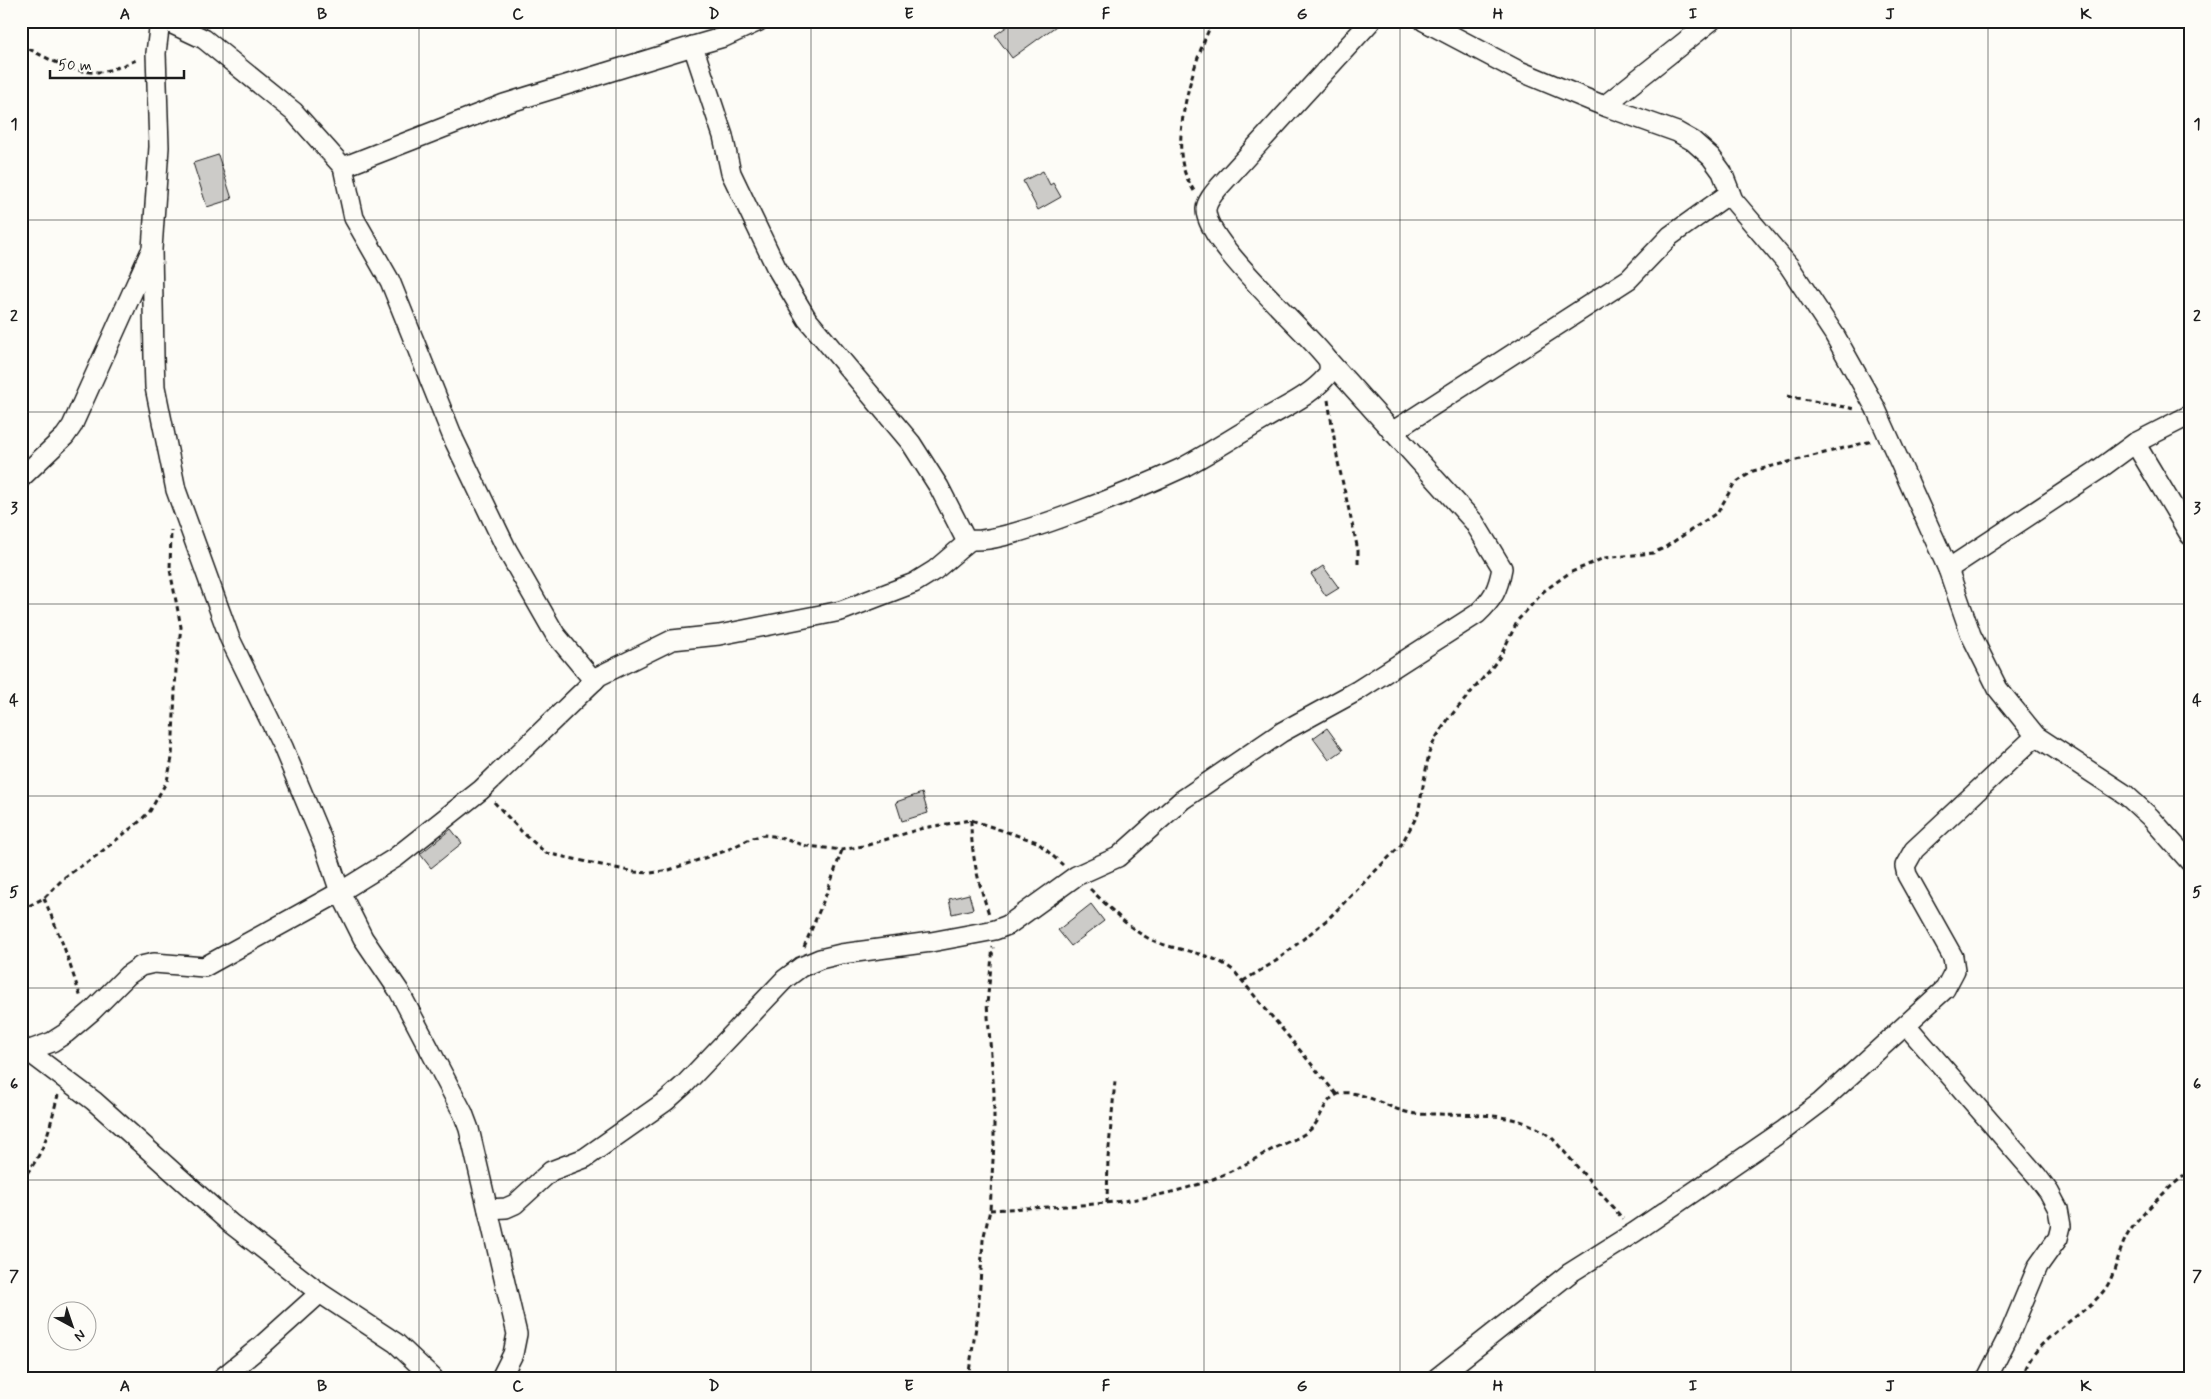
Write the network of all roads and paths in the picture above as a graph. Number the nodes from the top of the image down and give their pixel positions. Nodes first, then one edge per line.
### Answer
1 (160, 21) edge
2 (166, 21) edge
3 (759, 21) edge
4 (1213, 21) edge
5 (1371, 21) edge
6 (1424, 21) edge
7 (1711, 21) edge
8 (21, 45) edge
9 (693, 46) junction
10 (156, 53) junction
11 (1604, 106) junction
12 (343, 167) junction
13 (1730, 193) junction
14 (1206, 212) junction
15 (152, 250) junction
16 (1327, 369) junction
17 (1787, 396) dead end
18 (1875, 407) junction
19 (2190, 415) edge
20 (1392, 432) junction
21 (1887, 437) junction
22 (2135, 443) junction
23 (21, 478) edge
24 (172, 525) dead end
25 (2190, 535) edge
26 (969, 541) junction
27 (1358, 568) dead end
28 (1948, 569) junction
29 (594, 681) junction
30 (2036, 736) junction
31 (481, 790) junction
32 (971, 820) junction
33 (842, 850) junction
34 (2190, 862) edge
35 (1076, 876) junction
36 (340, 892) junction
37 (44, 898) junction
38 (21, 910) edge
39 (995, 930) junction
40 (793, 972) junction
41 (1244, 981) junction
42 (87, 1015) junction
43 (1906, 1025) junction
44 (24, 1048) edge
45 (62, 1077) junction
46 (1115, 1081) dead end
47 (1337, 1095) junction
48 (2190, 1172) edge
49 (21, 1180) edge
50 (1107, 1203) junction
51 (488, 1209) junction
52 (990, 1210) junction
53 (1635, 1232) junction
54 (320, 1293) junction
55 (222, 1378) edge
56 (433, 1378) edge
57 (501, 1378) edge
58 (968, 1378) edge
59 (1437, 1378) edge
60 (1987, 1378) edge
61 (2023, 1378) edge

1 - 10 street
2 - 12 street
3 - 9 street
4 - 14 path
5 - 14 street
6 - 11 street
7 - 11 street
8 - 10 path
9 - 12 street
9 - 26 street
10 - 15 street
11 - 13 street
12 - 29 street
13 - 18 street
13 - 20 street
14 - 16 street
15 - 23 street
15 - 36 street
16 - 20 street
16 - 26 street
16 - 27 path
17 - 18 path
18 - 21 street
19 - 22 street
20 - 35 street
21 - 28 street
21 - 41 path
22 - 25 street
22 - 28 street
24 - 37 path
26 - 29 street
28 - 30 street
29 - 31 street
30 - 34 street
30 - 43 street
31 - 33 path
31 - 36 street
32 - 33 path
32 - 35 path
32 - 39 path
33 - 40 path
35 - 39 street
35 - 41 path
36 - 42 street
36 - 51 street
37 - 38 path
37 - 42 path
39 - 40 street
39 - 52 path
40 - 51 street
41 - 47 path
42 - 44 street
43 - 53 street
43 - 60 street
44 - 45 street
45 - 49 path
45 - 54 street
46 - 50 path
47 - 50 path
47 - 53 path
48 - 61 path
50 - 52 path
51 - 57 street
52 - 58 path
53 - 59 street
54 - 55 street
54 - 56 street

